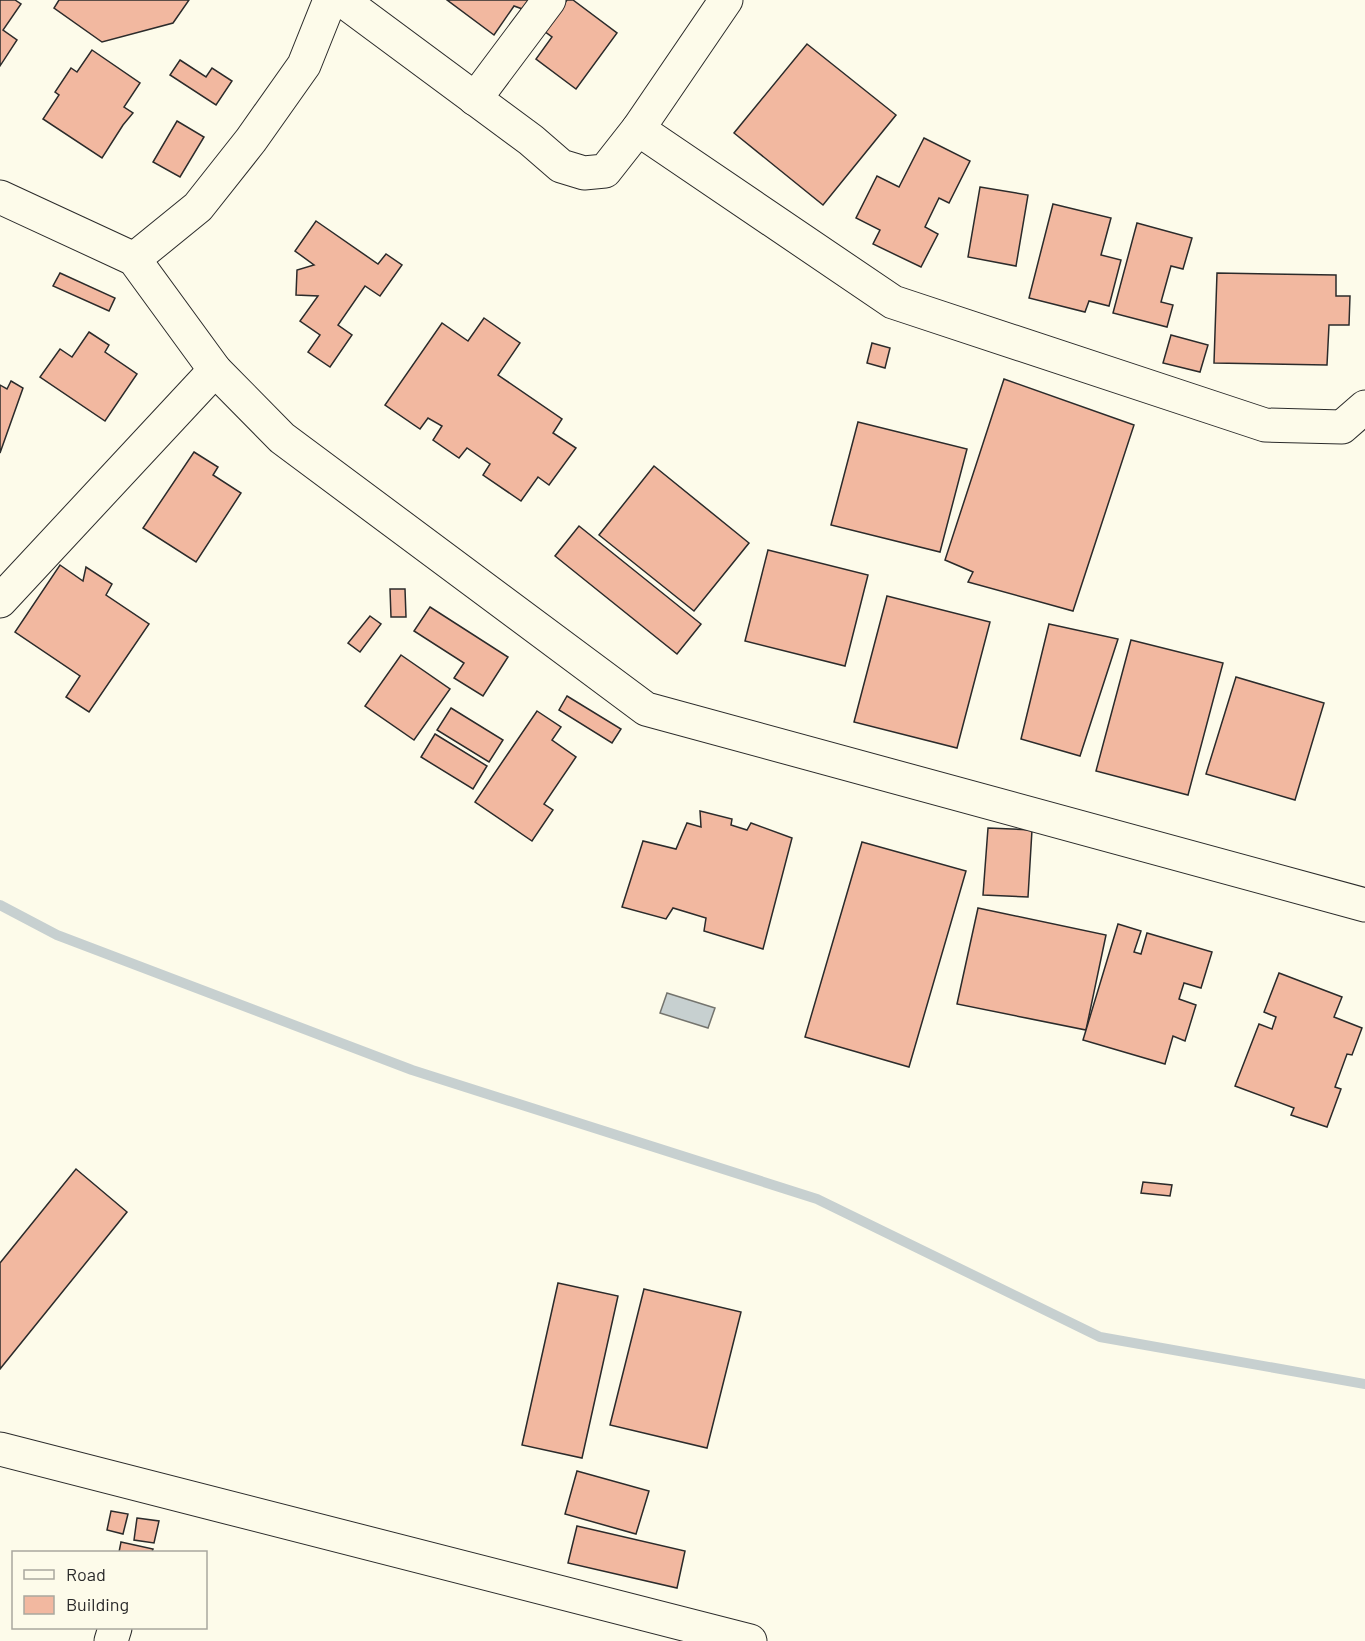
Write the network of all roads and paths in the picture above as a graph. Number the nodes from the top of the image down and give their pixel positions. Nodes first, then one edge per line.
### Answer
1 (330, 0) edge
2 (342, 0) edge
3 (549, 0) edge
4 (726, 0) edge
5 (475, 99) junction
6 (638, 129) junction
7 (0, 197) edge
8 (134, 259) junction
9 (215, 370) junction
10 (1365, 407) edge
11 (0, 601) edge
12 (1365, 905) edge
13 (0, 1449) edge
14 (750, 1641) edge

1 - 8 lane
2 - 5 lane
3 - 5 lane
4 - 6 lane
5 - 6 lane
6 - 10 lane
7 - 8 lane
8 - 9 lane
9 - 11 lane
9 - 12 lane
13 - 14 lane

